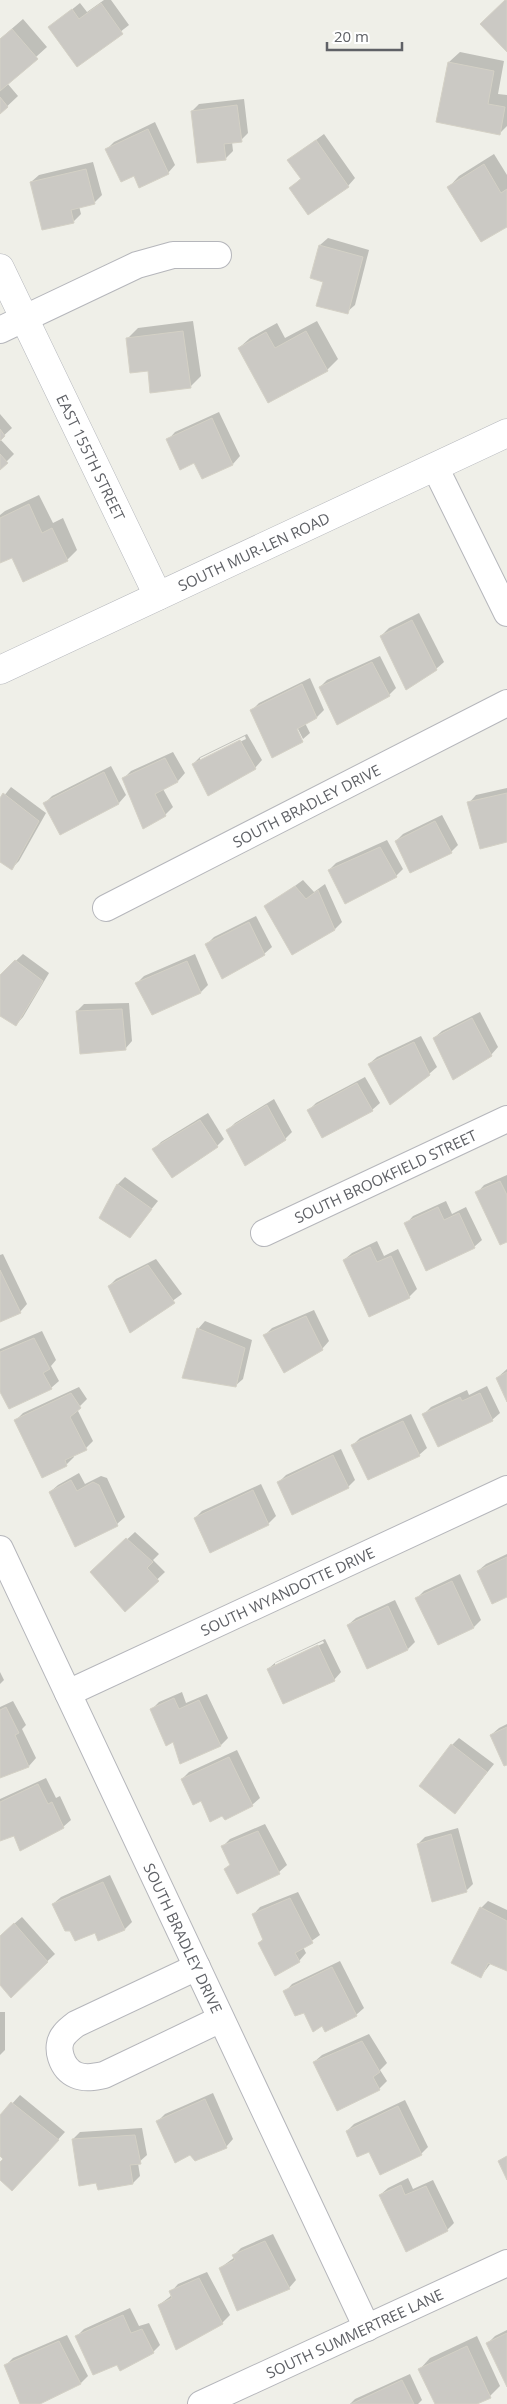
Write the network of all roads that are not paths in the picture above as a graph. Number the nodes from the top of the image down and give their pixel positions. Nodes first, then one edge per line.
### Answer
1 (218, 255) dead end
2 (0, 268) edge
3 (24, 318) junction
4 (0, 330) edge
5 (507, 433) edge
6 (435, 467) junction
7 (158, 596) junction
8 (507, 613) edge
9 (0, 670) edge
10 (507, 703) edge
11 (106, 908) dead end
12 (507, 1118) edge
13 (264, 1233) dead end
14 (507, 1489) edge
15 (0, 1549) edge
16 (68, 1694) junction
17 (197, 1966) junction
18 (221, 2019) junction
19 (507, 2263) edge
20 (367, 2328) junction
21 (201, 2404) edge

1 - 3 street
2 - 3 main road, EAST 155TH STREET
3 - 4 street
3 - 7 main road, EAST 155TH STREET
5 - 6 main road, SOUTH MUR-LEN ROAD
6 - 7 main road, SOUTH MUR-LEN ROAD
6 - 8 street
7 - 9 main road, SOUTH MUR-LEN ROAD
10 - 11 street, SOUTH BRADLEY DRIVE
12 - 13 street, SOUTH BROOKFIELD STREET
14 - 16 street, SOUTH WYANDOTTE DRIVE
15 - 16 street, SOUTH BRADLEY DRIVE
16 - 17 street, SOUTH BRADLEY DRIVE
17 - 18 street, SOUTH BRADLEY DRIVE
17 - 18 street
18 - 20 street, SOUTH BRADLEY DRIVE
19 - 20 street, SOUTH SUMMERTREE LANE
20 - 21 street, SOUTH SUMMERTREE LANE

